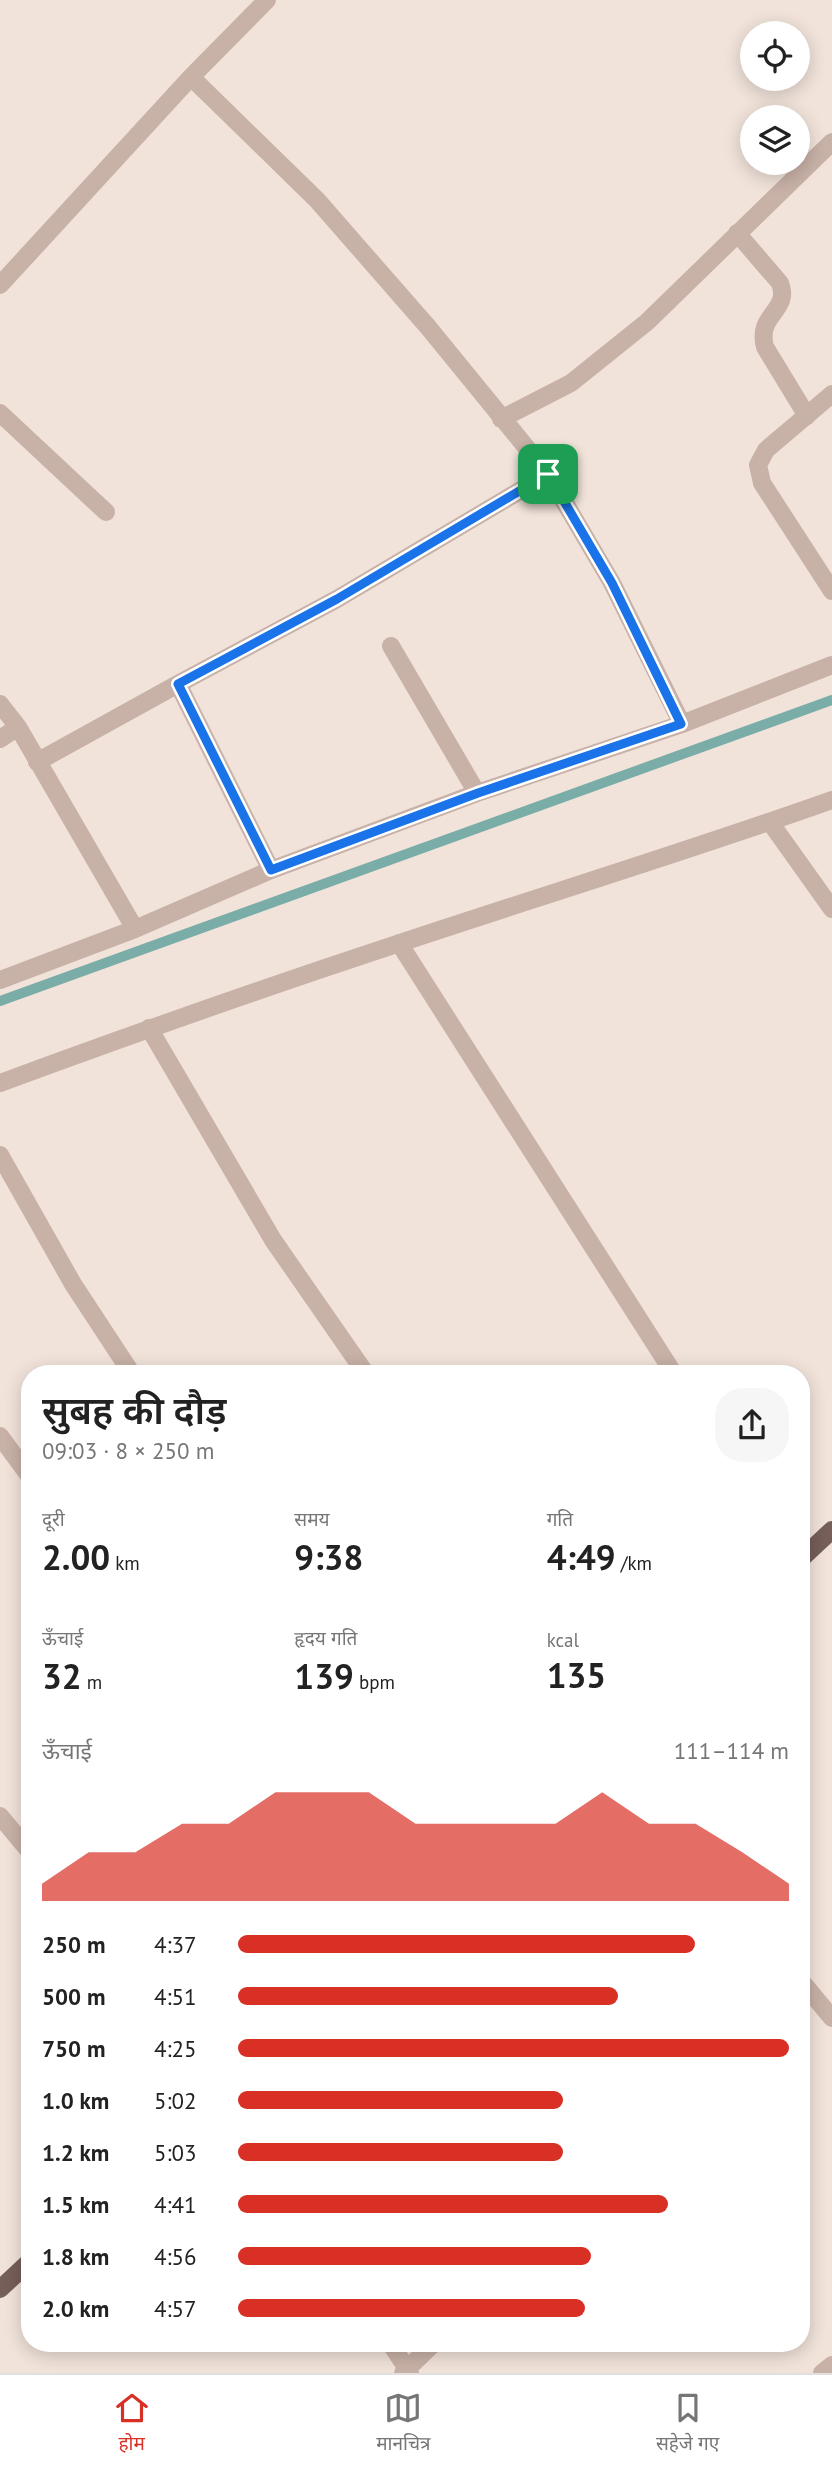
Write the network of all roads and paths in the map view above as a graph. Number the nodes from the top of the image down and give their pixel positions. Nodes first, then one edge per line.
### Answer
1 (267, 0) edge
2 (191, 77) junction
3 (832, 142) edge
4 (737, 233) junction
5 (0, 285) edge
6 (832, 394) edge
7 (0, 413) edge
8 (807, 416) junction
9 (502, 419) junction
10 (548, 474) junction
11 (106, 512) dead end
12 (832, 592) edge
13 (391, 646) dead end
14 (832, 665) edge
15 (178, 684) junction
16 (0, 704) edge
17 (681, 724) junction
18 (18, 727) junction
19 (0, 739) edge
20 (37, 762) junction
21 (478, 793) junction
22 (832, 800) edge
23 (770, 822) junction
24 (271, 870) junction
25 (832, 909) edge
26 (135, 929) junction
27 (399, 943) junction
28 (0, 980) edge
29 (149, 1028) junction
30 (0, 1083) edge
31 (0, 1154) edge
32 (126, 1365) edge
33 (360, 1365) edge
34 (668, 1365) edge
35 (0, 1436) edge
36 (21, 1464) edge
37 (832, 1530) edge
38 (810, 1551) edge
39 (0, 1816) edge
40 (21, 1841) edge
41 (810, 1992) edge
42 (832, 2018) edge
43 (21, 2269) edge
44 (0, 2289) edge
45 (395, 2352) edge
46 (426, 2352) edge
47 (832, 2365) edge
48 (407, 2372) edge
49 (822, 2373) edge

1 - 2 street
2 - 5 street
2 - 9 street
3 - 4 street
4 - 8 street
4 - 9 street
6 - 8 street
7 - 11 street
8 - 12 street
9 - 10 street
10 - 15 street
10 - 17 street
13 - 21 street
14 - 17 street
15 - 20 street
15 - 24 street
16 - 18 street
17 - 21 street
18 - 19 street
18 - 20 street
20 - 26 street
21 - 24 street
22 - 23 street
23 - 25 street
23 - 27 street
24 - 26 street
26 - 28 street
27 - 29 street
27 - 34 street
29 - 30 street
29 - 33 street
31 - 32 street
35 - 36 street
37 - 38 main road
39 - 40 street
41 - 42 street
43 - 44 main road
45 - 48 street
46 - 48 street
47 - 49 street

